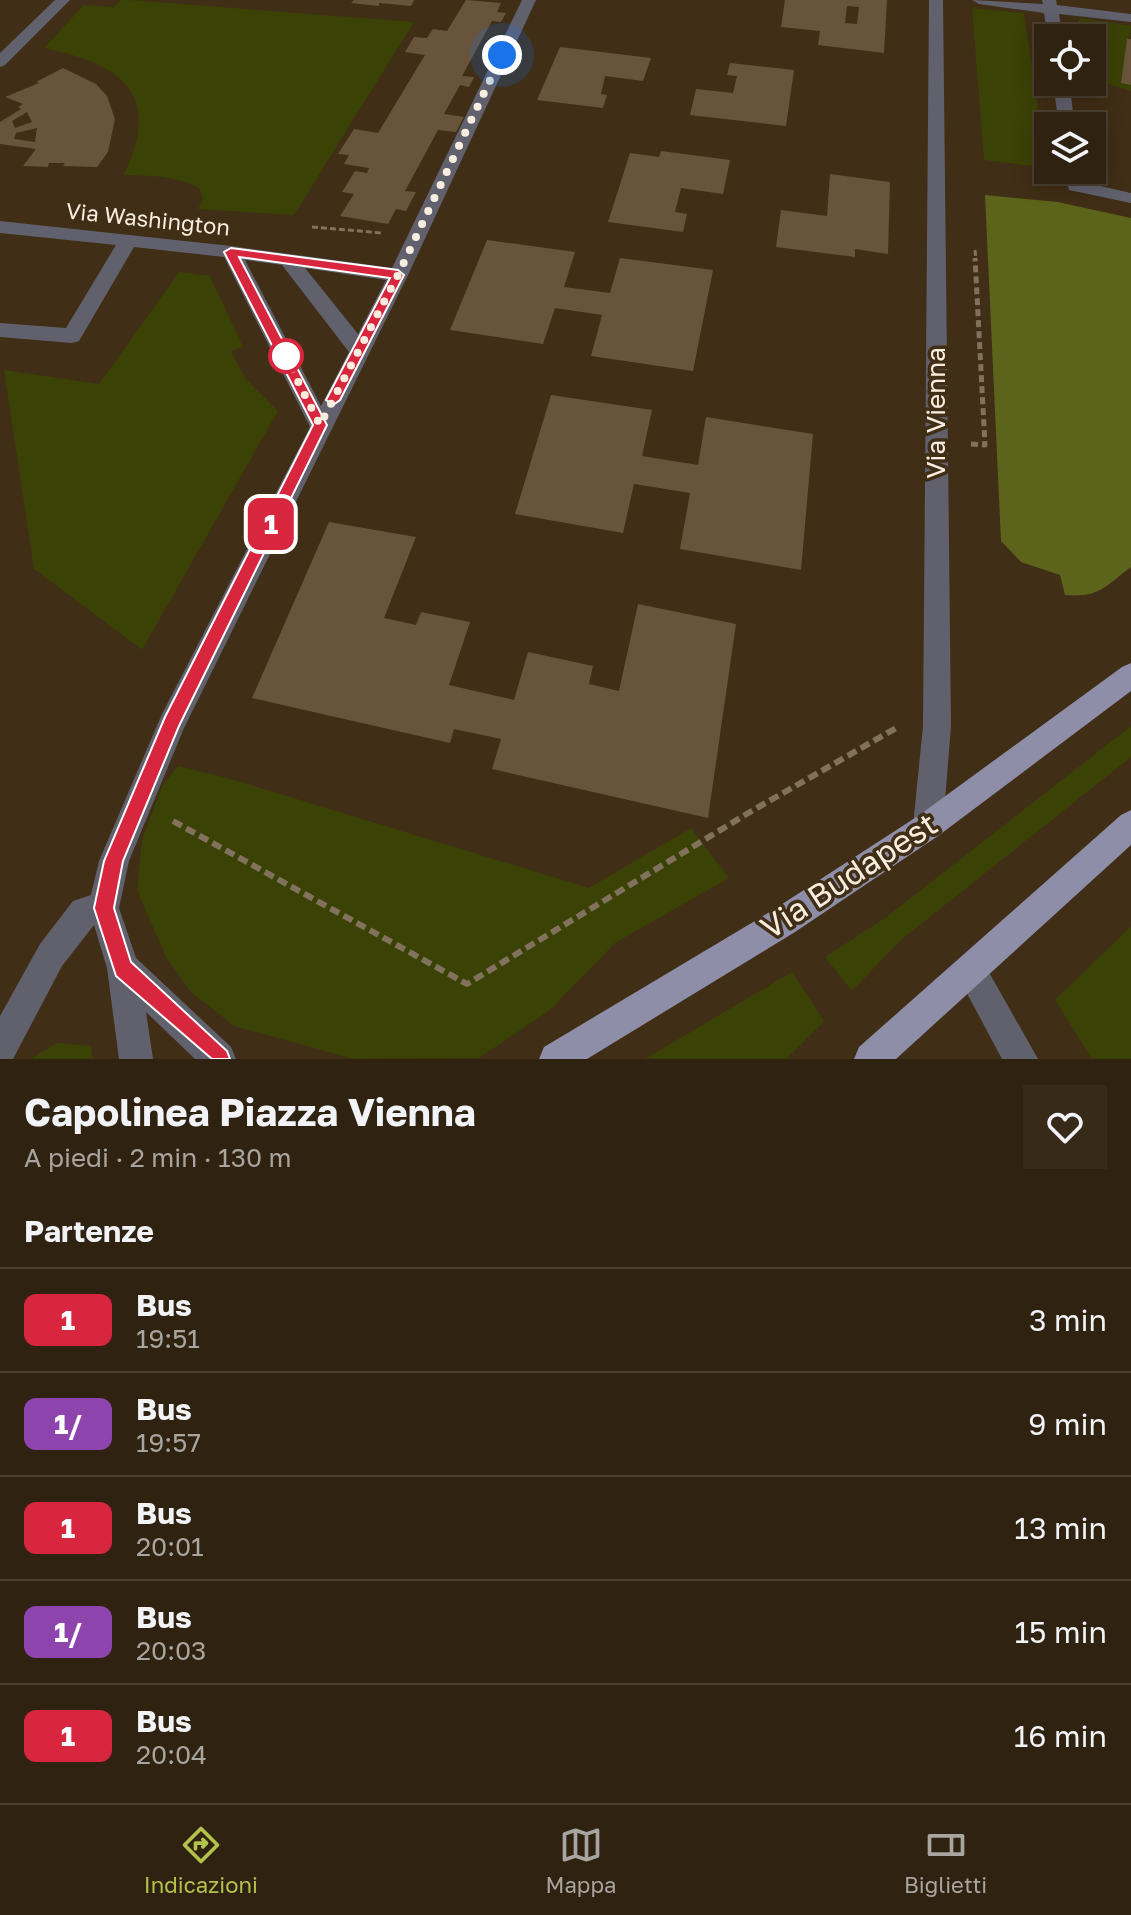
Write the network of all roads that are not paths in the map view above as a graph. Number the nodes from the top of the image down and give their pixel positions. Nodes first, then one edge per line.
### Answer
1 (63, 0) edge
2 (529, 0) edge
3 (936, 0) edge
4 (979, 0) edge
5 (1050, 5) edge
6 (1131, 18) edge
7 (0, 62) edge
8 (1075, 184) edge
9 (1131, 198) edge
10 (0, 227) edge
11 (128, 241) junction
12 (231, 252) junction
13 (289, 261) junction
14 (398, 275) junction
15 (0, 330) edge
16 (358, 349) junction
17 (320, 425) junction
18 (1131, 675) edge
19 (1131, 825) edge
20 (928, 826) junction
21 (104, 908) junction
22 (123, 968) junction
23 (971, 971) junction
24 (0, 1049) edge
25 (136, 1059) edge
26 (219, 1059) edge
27 (556, 1059) edge
28 (871, 1059) edge
29 (1021, 1059) edge

1 - 7 street
2 - 14 street
3 - 20 street, Via Vienna
4 - 5 street
5 - 6 street
8 - 9 street
10 - 11 street, Via Washington
11 - 12 street, Via Washington
11 - 15 street
12 - 13 street, Via Washington
12 - 17 street
13 - 14 street, Via Washington
13 - 16 street
14 - 16 street
16 - 17 street
17 - 21 street
18 - 20 main road, Via Budapest
19 - 23 main road
20 - 27 main road, Via Budapest
21 - 22 street
21 - 24 street
22 - 25 street
22 - 26 street
23 - 28 main road
23 - 29 street

